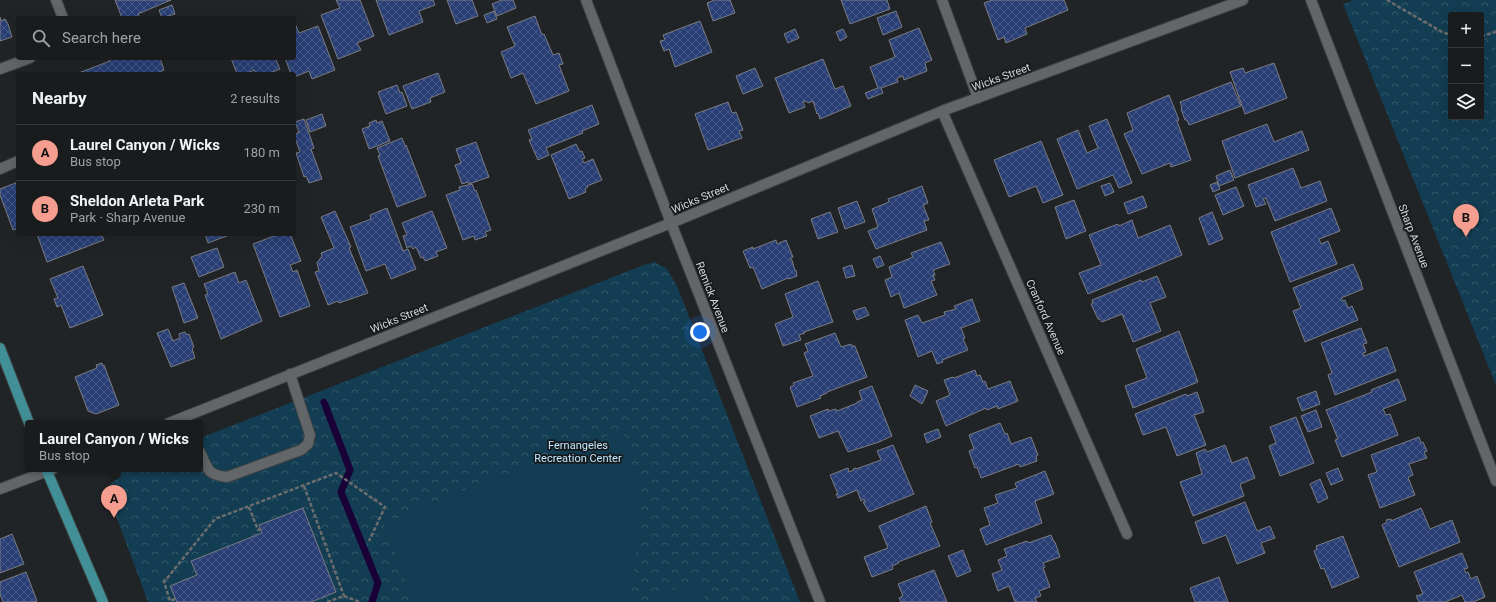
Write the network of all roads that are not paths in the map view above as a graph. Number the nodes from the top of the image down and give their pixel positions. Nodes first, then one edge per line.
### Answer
1 (56, 0) edge
2 (586, 0) edge
3 (942, 0) edge
4 (1243, 0) edge
5 (1311, 0) edge
6 (62, 16) edge
7 (25, 60) edge
8 (0, 69) edge
9 (978, 98) junction
10 (942, 111) junction
11 (16, 162) edge
12 (0, 169) edge
13 (671, 223) junction
14 (0, 348) edge
15 (290, 374) junction
16 (28, 420) edge
17 (183, 420) edge
18 (203, 459) edge
19 (44, 472) edge
20 (50, 472) edge
21 (1496, 481) edge
22 (0, 489) edge
23 (1127, 534) dead end
24 (103, 602) edge
25 (820, 602) edge

1 - 6 street
2 - 13 street, Remick Avenue
3 - 9 street
4 - 9 street, Wicks Street
5 - 21 street, Sharp Avenue
7 - 8 street
9 - 10 street, Wicks Street
10 - 13 street, Wicks Street
10 - 23 street, Cranford Avenue
11 - 12 street
13 - 15 street, Wicks Street
13 - 25 street, Remick Avenue
14 - 16 main road
15 - 17 street, Wicks Street
15 - 18 street
19 - 22 street
20 - 24 main road

